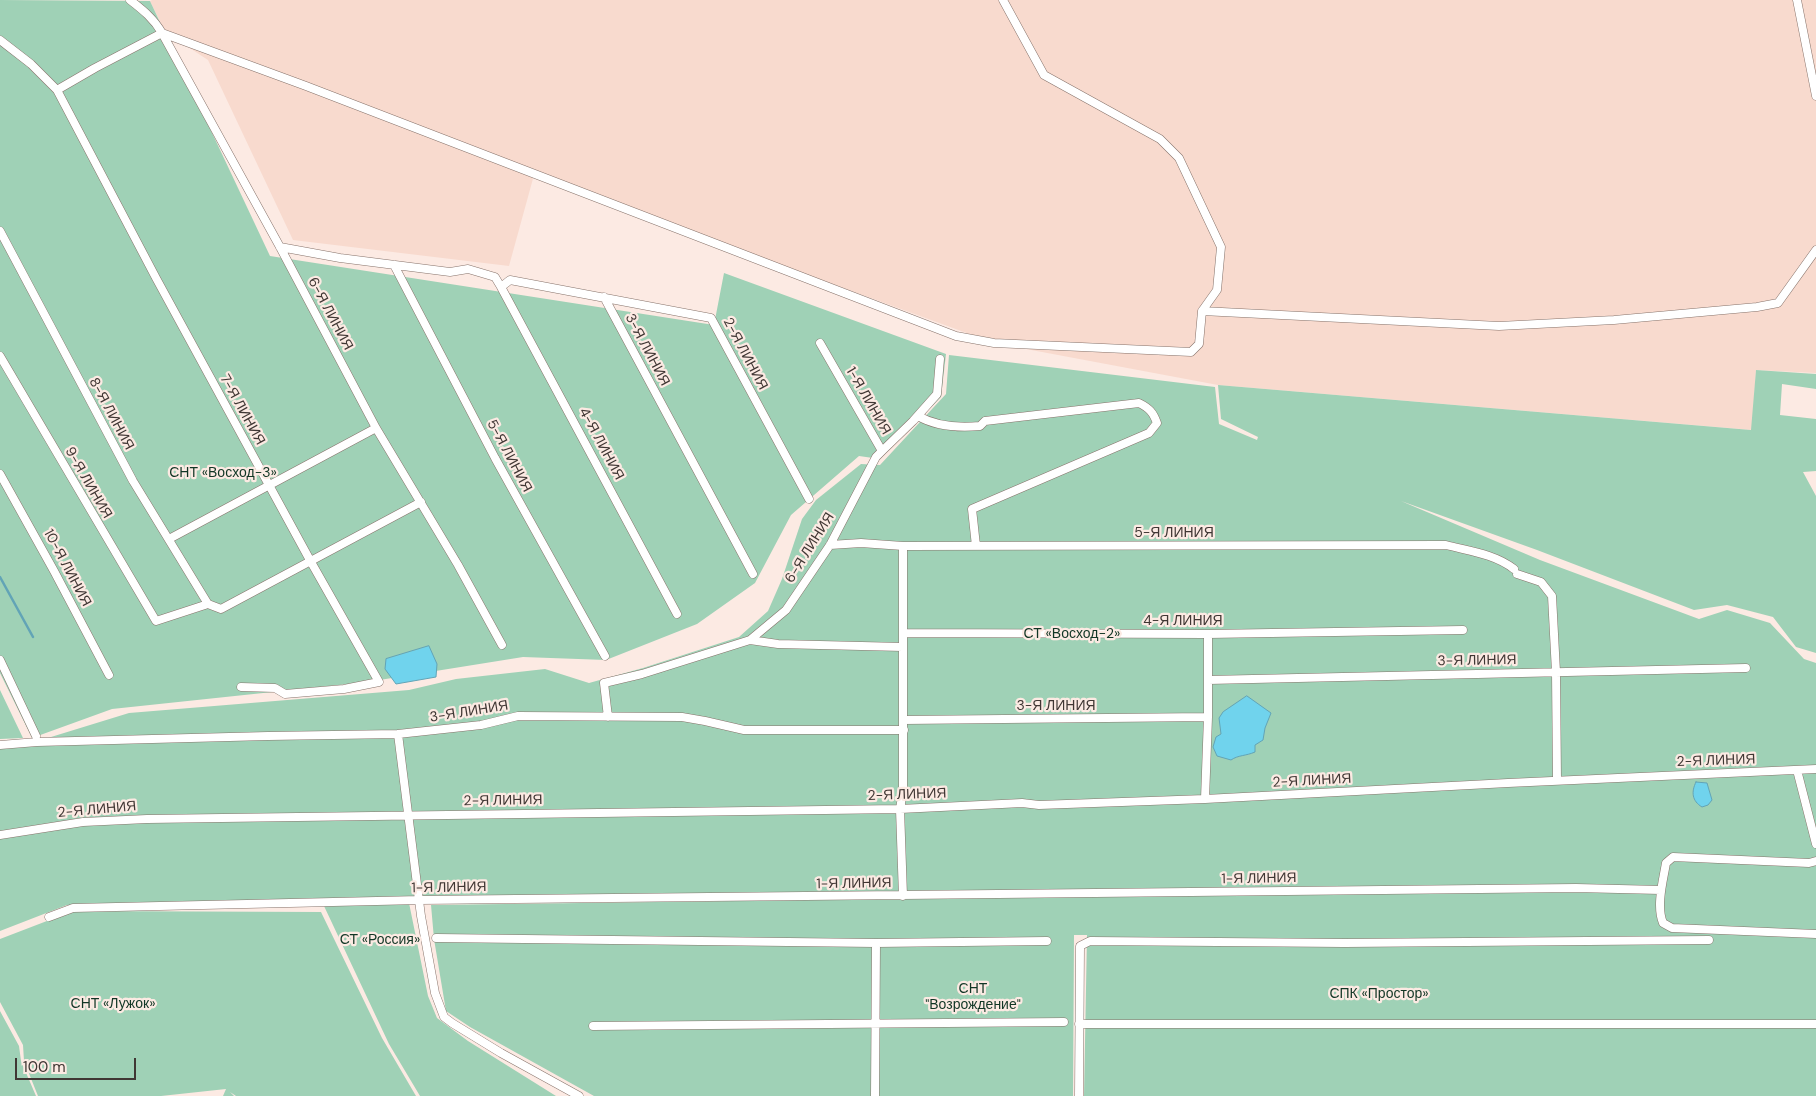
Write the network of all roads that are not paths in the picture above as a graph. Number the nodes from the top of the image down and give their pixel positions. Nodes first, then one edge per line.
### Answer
1 (130, 0) edge
2 (1003, 0) edge
3 (1797, 0) edge
4 (162, 33) junction
5 (0, 40) edge
6 (57, 90) junction
7 (1816, 96) edge
8 (0, 231) edge
9 (280, 247) junction
10 (1816, 250) edge
11 (394, 265) junction
12 (501, 287) junction
13 (604, 297) junction
14 (1202, 311) junction
15 (820, 343) dead end
16 (0, 356) edge
17 (940, 360) dead end
18 (918, 416) junction
19 (376, 428) junction
20 (879, 454) junction
21 (0, 474) edge
22 (270, 486) junction
23 (809, 499) dead end
24 (421, 502) junction
25 (169, 540) junction
26 (830, 546) junction
27 (904, 546) junction
28 (976, 546) junction
29 (311, 562) junction
30 (753, 574) dead end
31 (208, 604) junction
32 (677, 614) dead end
33 (1463, 630) dead end
34 (903, 633) junction
35 (1208, 634) junction
36 (750, 640) junction
37 (502, 645) dead end
38 (902, 647) junction
39 (605, 656) dead end
40 (0, 660) edge
41 (1746, 668) dead end
42 (1556, 672) junction
43 (110, 675) dead end
44 (1208, 680) junction
45 (241, 687) dead end
46 (608, 717) junction
47 (1208, 717) junction
48 (903, 720) junction
49 (904, 730) junction
50 (398, 734) junction
51 (37, 739) junction
52 (0, 745) edge
53 (1797, 770) junction
54 (1816, 770) edge
55 (1557, 780) junction
56 (1205, 799) junction
57 (900, 809) junction
58 (408, 815) junction
59 (0, 836) edge
60 (1816, 844) edge
61 (1816, 861) edge
62 (1661, 890) junction
63 (903, 896) junction
64 (420, 900) junction
65 (49, 917) dead end
66 (1816, 934) edge
67 (436, 938) dead end
68 (1709, 940) dead end
69 (1047, 941) dead end
70 (876, 943) junction
71 (1064, 1022) dead end
72 (876, 1024) junction
73 (1079, 1024) junction
74 (1816, 1024) edge
75 (593, 1026) dead end
76 (579, 1096) edge
77 (875, 1096) edge
78 (1078, 1096) edge

1 - 4 street, 6-Я ЛИНИЯ
2 - 14 street
3 - 7 street
4 - 6 street
4 - 9 street, 6-Я ЛИНИЯ
4 - 14 street
5 - 6 street, 7-Я ЛИНИЯ
6 - 22 street, 7-Я ЛИНИЯ
8 - 25 street, 8-Я ЛИНИЯ
9 - 11 street
9 - 19 street, 6-Я ЛИНИЯ
10 - 14 street
11 - 12 street
11 - 39 street, 5-Я ЛИНИЯ
12 - 13 street
12 - 32 street, 4-Я ЛИНИЯ
13 - 23 street, 2-Я ЛИНИЯ
13 - 30 street, 3-Я ЛИНИЯ
15 - 20 street, 1-Я ЛИНИЯ
16 - 31 street, 9-Я ЛИНИЯ
17 - 18 street, 1-Я ЛИНИЯ
18 - 20 street, 1-Я ЛИНИЯ
18 - 28 street
19 - 22 street
19 - 24 street, 6-Я ЛИНИЯ
20 - 26 street, 6-Я ЛИНИЯ
21 - 43 street, 10-Я ЛИНИЯ
22 - 25 street
22 - 29 street, 7-Я ЛИНИЯ
24 - 29 street
24 - 37 street, 6-Я ЛИНИЯ
25 - 31 street, 8-Я ЛИНИЯ
26 - 27 street, 5-Я ЛИНИЯ
26 - 36 street, 6-Я ЛИНИЯ
27 - 28 street, 5-Я ЛИНИЯ
27 - 34 street
28 - 42 street, 5-Я ЛИНИЯ
29 - 31 street
29 - 45 street, 7-Я ЛИНИЯ
33 - 35 street, 4-Я ЛИНИЯ
34 - 35 street, 4-Я ЛИНИЯ
34 - 38 street
35 - 44 street
36 - 38 street
36 - 46 street
38 - 48 street
40 - 51 street
41 - 42 street, 3-Я ЛИНИЯ
42 - 44 street, 3-Я ЛИНИЯ
42 - 55 street, 5-Я ЛИНИЯ
44 - 47 street
46 - 49 street, 3-Я ЛИНИЯ
46 - 50 street, 3-Я ЛИНИЯ
47 - 48 street, 3-Я ЛИНИЯ
47 - 56 street
48 - 49 street
49 - 57 street
50 - 51 street, 3-Я ЛИНИЯ
50 - 58 street
51 - 52 street, 3-Я ЛИНИЯ
53 - 54 street, 2-Я ЛИНИЯ
53 - 55 street, 2-Я ЛИНИЯ
53 - 60 street
55 - 56 street, 2-Я ЛИНИЯ
56 - 57 street, 2-Я ЛИНИЯ
57 - 58 street, 2-Я ЛИНИЯ
57 - 63 street
58 - 59 street, 2-Я ЛИНИЯ
58 - 64 street
61 - 62 street
62 - 63 street, 1-Я ЛИНИЯ
62 - 66 street
63 - 64 street, 1-Я ЛИНИЯ
64 - 65 street, 1-Я ЛИНИЯ
64 - 76 street
67 - 70 street
68 - 73 street
69 - 70 street
70 - 72 street
71 - 72 street
72 - 75 street
72 - 77 street
73 - 74 street
73 - 78 street

